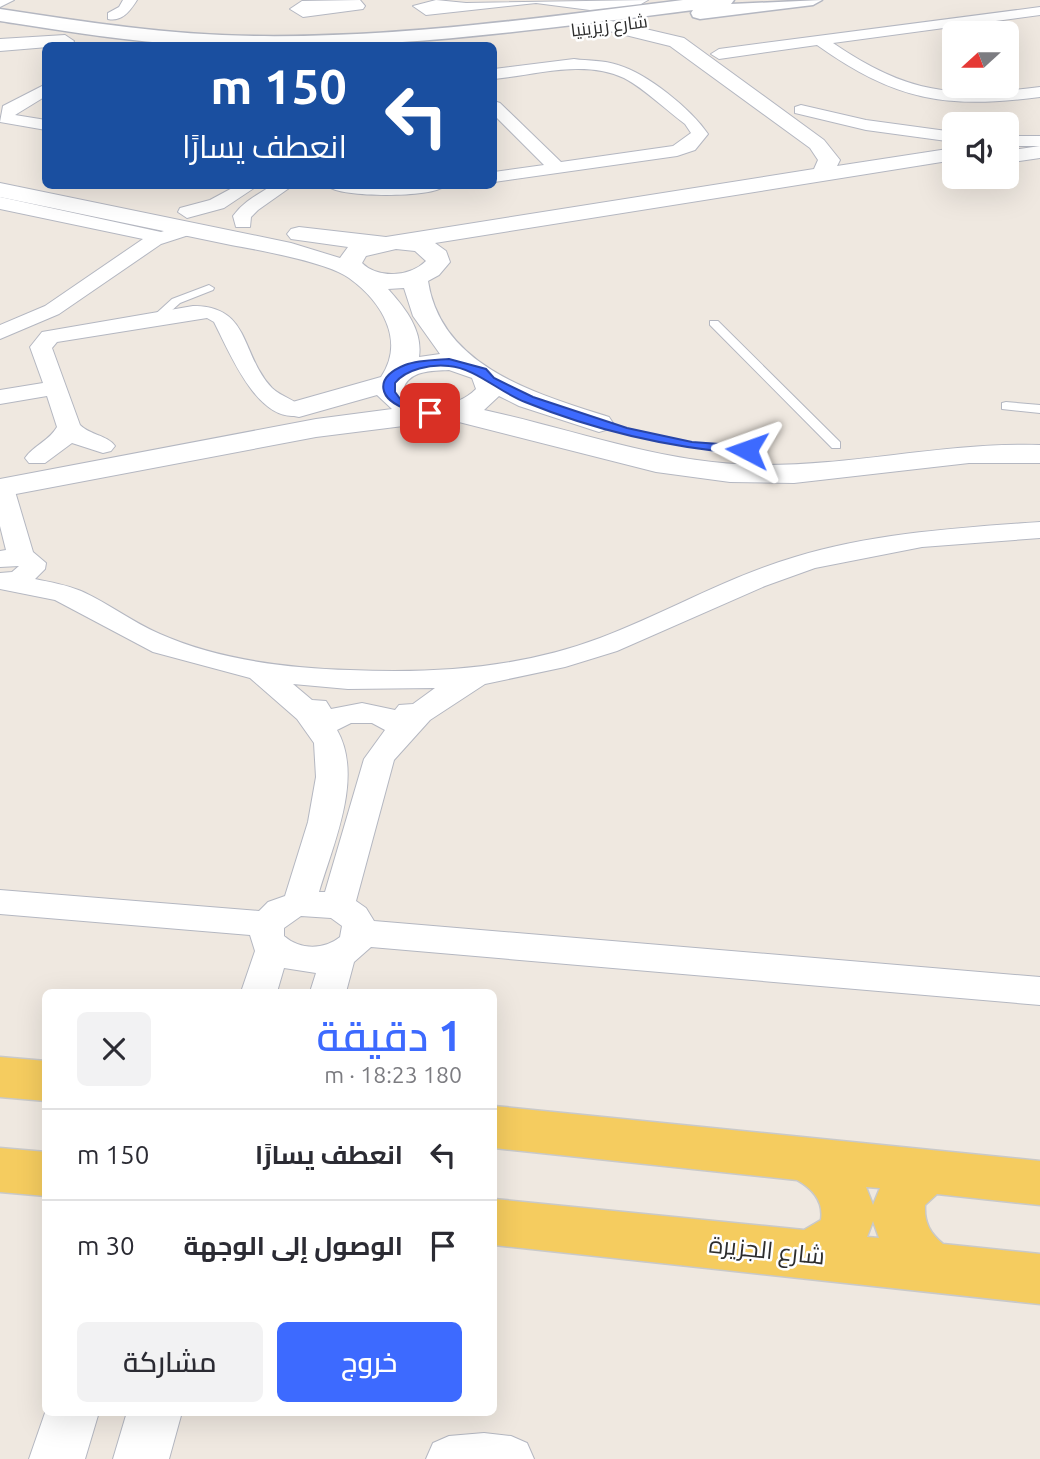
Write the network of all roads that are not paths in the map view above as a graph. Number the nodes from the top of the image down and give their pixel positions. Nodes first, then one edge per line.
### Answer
1 (8, 0) edge
2 (130, 0) edge
3 (341, 0) edge
4 (353, 0) edge
5 (533, 0) edge
6 (539, 0) edge
7 (641, 0) edge
8 (724, 0) edge
9 (813, 0) edge
10 (0, 4) edge
11 (463, 7) dead end
12 (1040, 11) edge
13 (699, 13) junction
14 (0, 15) edge
15 (113, 16) dead end
16 (1006, 16) junction
17 (607, 25) junction
18 (1029, 27) dead end
19 (918, 28) junction
20 (0, 30) edge
21 (65, 41) junction
22 (820, 41) junction
23 (942, 41) dead end
24 (42, 42) edge
25 (49, 42) edge
26 (73, 42) edge
27 (209, 42) edge
28 (298, 42) edge
29 (478, 42) edge
30 (0, 45) edge
31 (719, 54) junction
32 (497, 74) edge
33 (1019, 84) edge
34 (42, 86) edge
35 (14, 87) dead end
36 (42, 88) edge
37 (1036, 93) edge
38 (497, 109) edge
39 (801, 110) junction
40 (3, 118) edge
41 (42, 124) edge
42 (942, 135) edge
43 (843, 140) dead end
44 (1019, 143) edge
45 (1040, 144) edge
46 (864, 150) dead end
47 (1019, 153) edge
48 (942, 156) edge
49 (909, 161) junction
50 (557, 168) junction
51 (942, 168) edge
52 (0, 174) edge
53 (823, 174) junction
54 (497, 177) edge
55 (42, 182) edge
56 (69, 189) edge
57 (243, 189) edge
58 (278, 189) edge
59 (365, 189) edge
60 (389, 189) edge
61 (0, 190) edge
62 (0, 203) edge
63 (188, 220) junction
64 (243, 223) junction
65 (155, 232) junction
66 (388, 242) junction
67 (437, 256) junction
68 (356, 272) junction
69 (415, 278) junction
70 (209, 288) dead end
71 (156, 319) junction
72 (714, 323) dead end
73 (0, 333) edge
74 (478, 373) junction
75 (393, 378) junction
76 (54, 388) junction
77 (0, 397) edge
78 (260, 405) junction
79 (1006, 406) dead end
80 (1040, 409) edge
81 (441, 412) junction
82 (69, 427) junction
83 (1040, 432) edge
84 (836, 445) junction
85 (103, 446) junction
86 (1040, 454) edge
87 (37, 458) junction
88 (1, 480) edge
89 (1040, 530) edge
90 (13, 568) edge
91 (258, 670) junction
92 (483, 676) junction
93 (336, 680) junction
94 (405, 681) junction
95 (319, 727) junction
96 (403, 728) junction
97 (0, 902) edge
98 (299, 904) junction
99 (338, 906) junction
100 (270, 936) junction
101 (349, 945) junction
102 (260, 989) edge
103 (329, 989) edge
104 (1040, 991) edge
105 (0, 1077) edge
106 (42, 1082) edge
107 (497, 1127) edge
108 (804, 1159) junction
109 (0, 1170) edge
110 (931, 1172) junction
111 (42, 1174) edge
112 (1040, 1183) edge
113 (497, 1222) edge
114 (805, 1254) junction
115 (931, 1268) junction
116 (1040, 1279) edge
117 (71, 1416) edge
118 (154, 1416) edge
119 (57, 1459) edge
120 (141, 1459) edge
121 (449, 1459) edge
122 (511, 1459) edge

1 - 10 street
2 - 15 street
3 - 4 street
5 - 11 street
6 - 7 street
8 - 28 main road, شارع زيزينيا
9 - 13 main road, شارع زيزينيا
12 - 16 street
13 - 17 main road, شارع زيزينيا
13 - 31 street
14 - 27 main road, شارع زيزينيا
16 - 18 street
16 - 19 street
17 - 29 main road, شارع زيزينيا
17 - 53 street
19 - 22 street
19 - 23 street
20 - 21 main road
21 - 25 street
21 - 26 main road
22 - 31 street
22 - 37 street
24 - 30 street
31 - 39 street
32 - 50 street
33 - 37 street
34 - 35 street
36 - 40 street
38 - 50 street
39 - 42 street
39 - 43 street
40 - 41 street
44 - 45 street
45 - 47 street
46 - 49 street
48 - 49 street
49 - 53 street
50 - 54 street
51 - 67 street
52 - 55 street
53 - 66 street
56 - 63 street
57 - 63 street
58 - 64 street
59 - 60 street
61 - 65 street
62 - 65 street
63 - 64 street
63 - 65 street
63 - 68 street
64 - 66 street
65 - 73 street
66 - 67 street
66 - 68 street
67 - 69 street
68 - 69 street
68 - 75 street
69 - 74 street
70 - 71 lane
71 - 76 street
71 - 78 street
72 - 84 lane
74 - 75 street
74 - 81 street
74 - 84 street
75 - 78 street
75 - 81 street
76 - 77 street
76 - 82 street
78 - 85 street
79 - 80 lane
81 - 86 street
81 - 88 street
82 - 85 street
82 - 87 street
83 - 84 street
85 - 87 street
87 - 88 street
88 - 90 street
89 - 92 street
90 - 91 street
91 - 93 street
91 - 95 street
92 - 94 street
92 - 96 street
93 - 94 street
93 - 95 street
94 - 96 street
95 - 96 street
95 - 98 street
96 - 99 street
97 - 100 street
98 - 99 street
98 - 100 street
99 - 101 street
100 - 101 street
100 - 102 street
101 - 103 street
101 - 104 street
105 - 106 main road
107 - 108 main road
108 - 110 main road
108 - 114 main road
109 - 111 main road
110 - 112 main road
110 - 115 main road
113 - 114 main road, شارع الجزيرة
114 - 115 main road, شارع الجزيرة
115 - 116 main road, شارع الجزيرة
117 - 119 street
118 - 120 street
121 - 122 street

